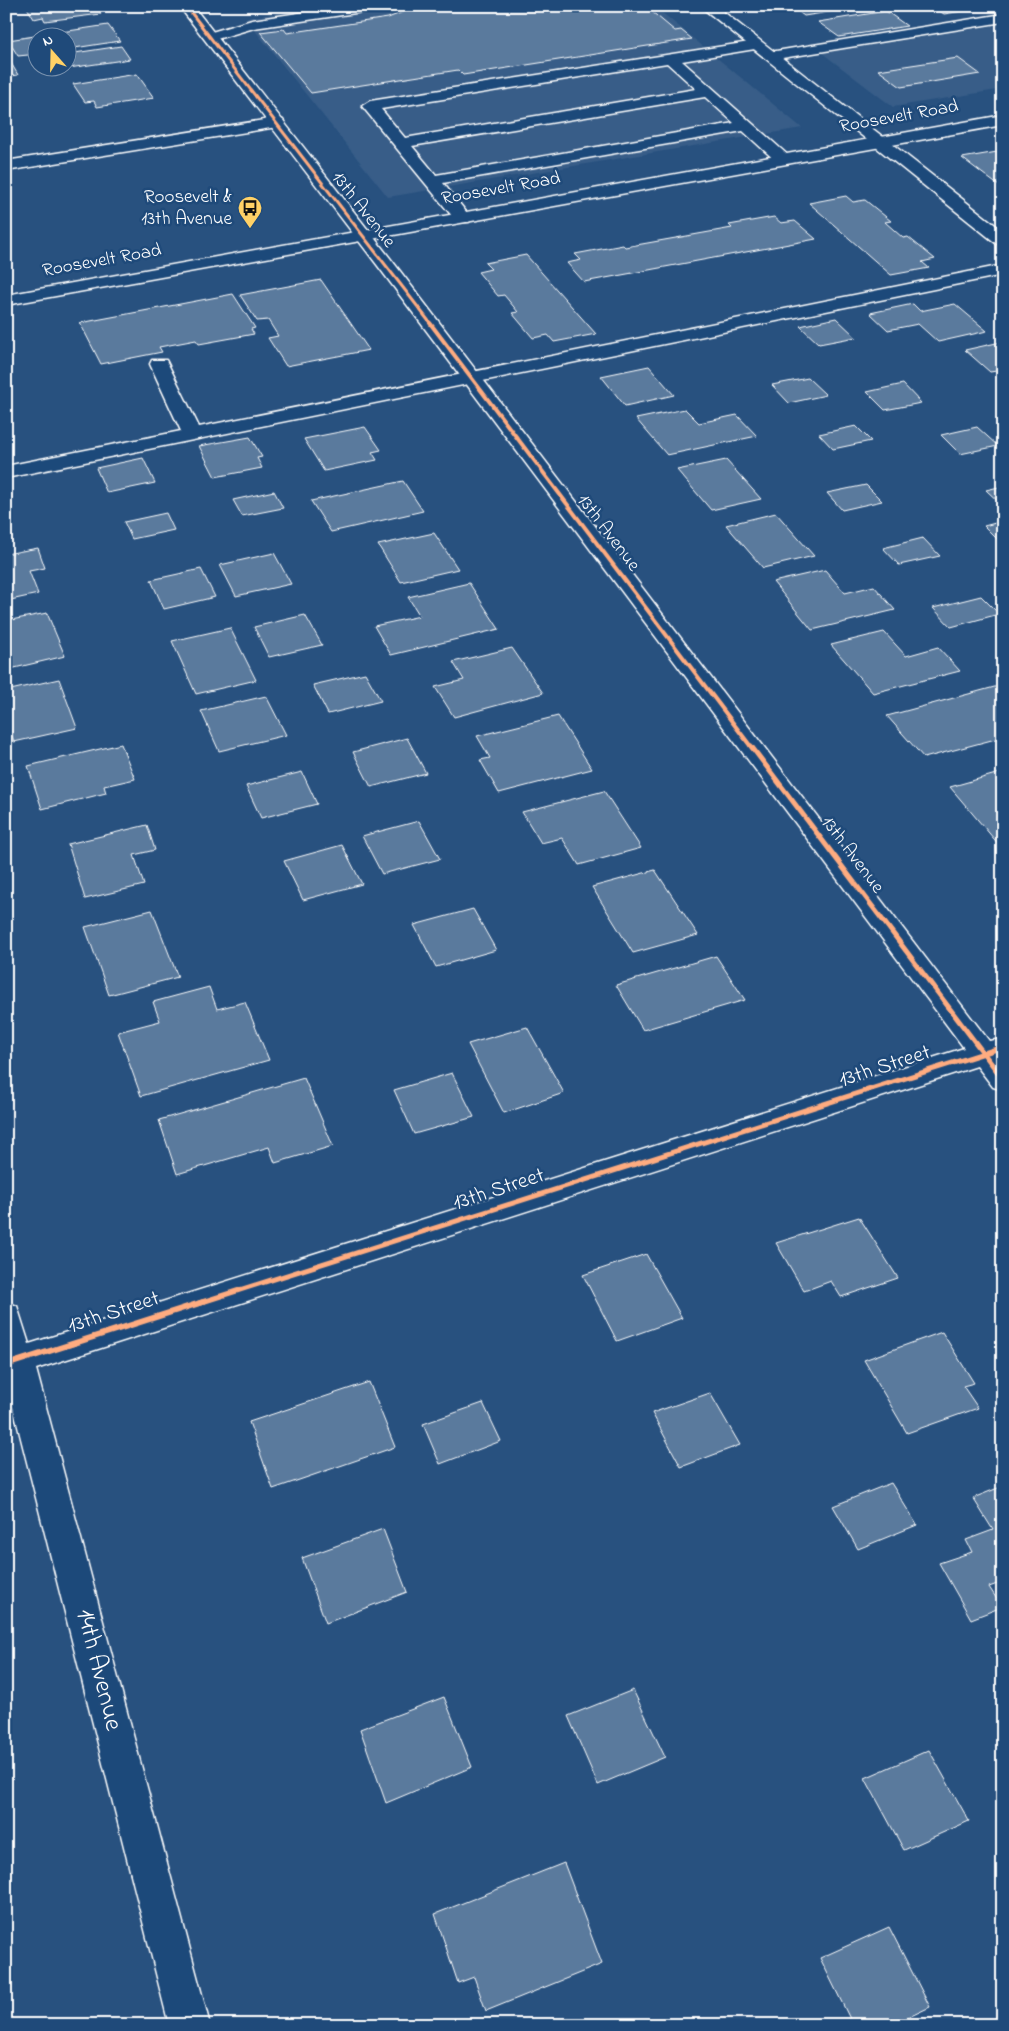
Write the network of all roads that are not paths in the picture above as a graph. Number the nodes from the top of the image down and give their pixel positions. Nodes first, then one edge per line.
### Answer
1 (186, 6) edge
2 (376, 6) edge
3 (707, 6) edge
4 (1003, 18) edge
5 (210, 36) junction
6 (756, 45) junction
7 (770, 56) junction
8 (670, 58) junction
9 (708, 92) junction
10 (1003, 120) edge
11 (276, 123) junction
12 (746, 126) junction
13 (879, 142) junction
14 (401, 143) junction
15 (784, 160) junction
16 (6, 166) edge
17 (432, 180) junction
18 (463, 218) junction
19 (363, 236) junction
20 (1003, 240) edge
21 (1003, 270) edge
22 (6, 300) edge
23 (159, 364) dead end
24 (471, 378) junction
25 (193, 434) junction
26 (6, 472) edge
27 (993, 1050) edge
28 (1003, 1079) edge
29 (6, 1315) edge
30 (12, 1363) edge
31 (190, 2025) edge

1 - 5 street, 13th Avenue
2 - 5 street
3 - 6 street
4 - 7 street
5 - 11 street, 13th Avenue
6 - 7 street
6 - 8 street
7 - 13 street
8 - 9 street
8 - 14 street
9 - 12 street
9 - 14 street
10 - 13 street, Roosevelt Road
11 - 16 street
11 - 19 street, 13th Avenue
12 - 15 street
12 - 17 street
13 - 15 street, Roosevelt Road
13 - 20 street
14 - 17 street
15 - 18 street, Roosevelt Road
17 - 18 street
18 - 19 street, Roosevelt Road
19 - 22 street, Roosevelt Road
19 - 24 street, 13th Avenue
21 - 24 street
23 - 25 street
24 - 25 street
24 - 27 street, 13th Avenue
25 - 26 street
27 - 28 street, 13th Avenue
27 - 30 street, 13th Street
29 - 30 street, 14th Avenue
30 - 31 street, 14th Avenue

